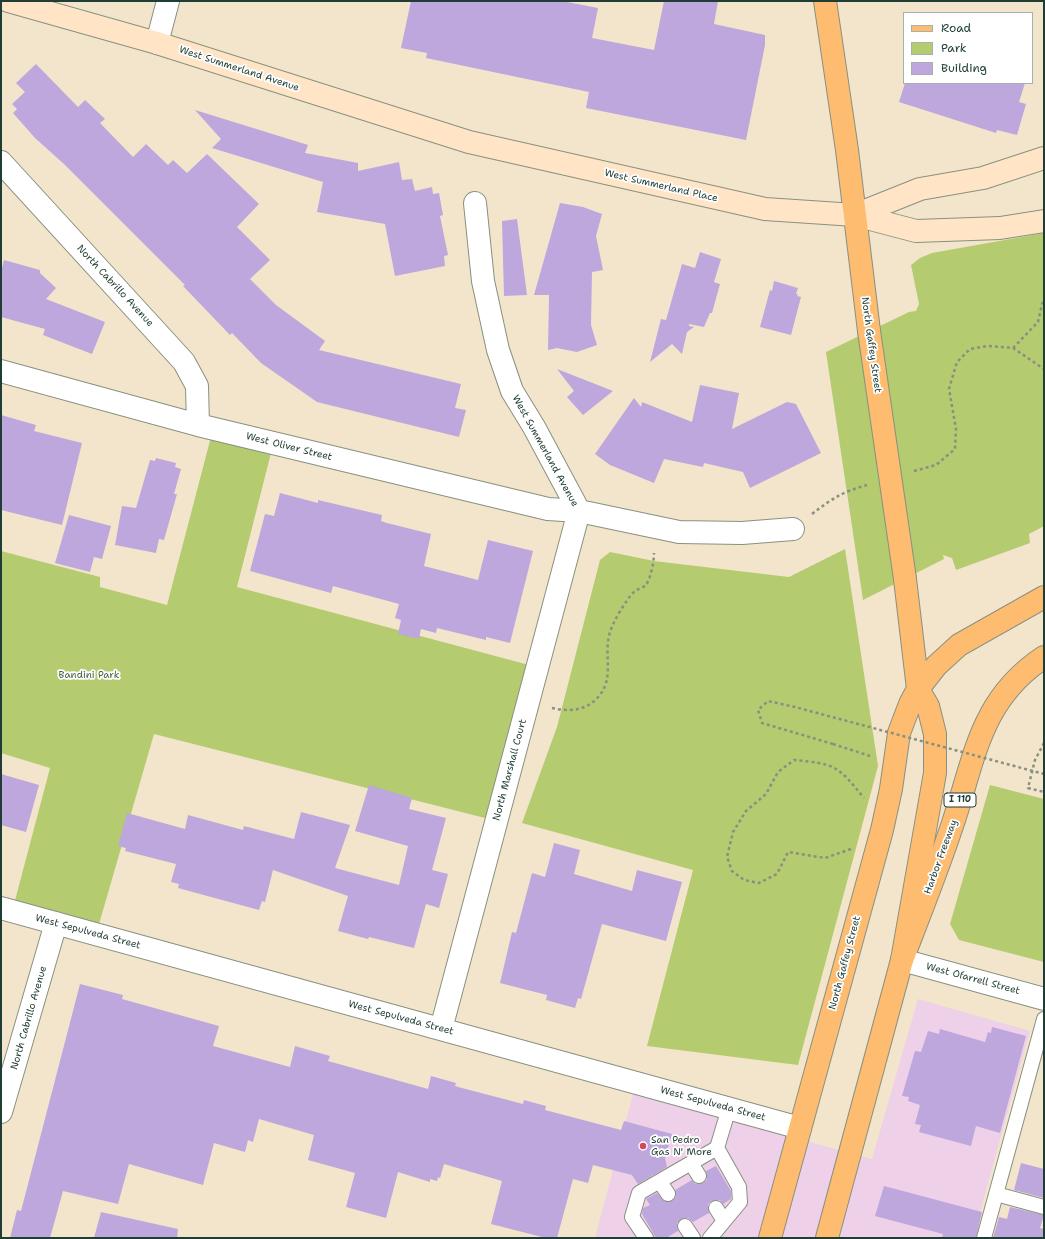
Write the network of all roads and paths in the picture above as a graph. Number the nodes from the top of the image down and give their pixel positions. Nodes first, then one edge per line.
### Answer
1 (8, 1) edge
2 (168, 1) edge
3 (825, 1) edge
4 (157, 43) junction
5 (469, 142) joint
6 (1044, 158) edge
7 (1, 162) edge
8 (475, 203) dead end
9 (855, 215) junction
10 (1044, 221) edge
11 (1044, 301) edge
12 (1013, 348) junction
13 (1044, 369) edge
14 (1, 371) edge
15 (198, 425) junction
16 (913, 472) dead end
17 (869, 484) dead end
18 (579, 511) junction
19 (793, 529) joint
20 (654, 561) dead end
21 (1044, 597) edge
22 (1044, 657) edge
23 (918, 689) junction
24 (528, 703) junction
25 (1044, 743) edge
26 (873, 756) dead end
27 (1044, 774) edge
28 (1044, 792) edge
29 (865, 799) dead end
30 (858, 846) dead end
31 (1, 908) edge
32 (56, 923) junction
33 (902, 960) junction
34 (1044, 998) edge
35 (1044, 1019) edge
36 (441, 1029) junction
37 (729, 1108) junction
38 (1, 1112) edge
39 (800, 1128) junction
40 (717, 1148) junction
41 (691, 1163) junction
42 (699, 1176) dead end
43 (660, 1182) junction
44 (668, 1194) dead end
45 (996, 1194) junction
46 (1044, 1207) edge
47 (716, 1208) dead end
48 (724, 1221) junction
49 (646, 1238) edge
50 (710, 1238) edge
51 (770, 1238) edge
52 (827, 1238) edge
53 (984, 1238) edge

1 - 4 main road, West Summerland Avenue
2 - 4 street
3 - 9 main road, North Gaffey Street
4 - 5 main road, West Summerland Avenue
5 - 9 main road, West Summerland Place
6 - 9 main road, West Summerland Place
7 - 15 street, North Cabrillo Avenue
8 - 18 street, West Summerland Avenue
9 - 10 main road, West Summerland Place
9 - 23 main road, North Gaffey Street, bridge
11 - 12 path
12 - 13 path
12 - 16 path
14 - 15 street, West Oliver Street
15 - 18 street, West Oliver Street
17 - 19 path
18 - 19 street, West Summerland Avenue
18 - 24 street, North Marshall Court
20 - 24 path
21 - 23 main road
22 - 33 main road, Harbor Freeway / I 110
23 - 33 main road, North Gaffey Street
23 - 39 main road, North Gaffey Street
24 - 36 street, North Marshall Court
25 - 28 path
26 - 27 path, bridge
29 - 30 path
31 - 32 street, West Sepulveda Street
32 - 36 street, West Sepulveda Street
32 - 38 street, North Cabrillo Avenue
33 - 34 street, West Ofarrell Street
33 - 52 main road, North Gaffey Street
35 - 45 lane
36 - 37 street, West Sepulveda Street
37 - 39 street, West Sepulveda Street
37 - 40 lane
39 - 51 main road, North Gaffey Street
40 - 41 lane
40 - 48 lane
41 - 42 lane
41 - 43 lane
43 - 44 lane
43 - 49 lane
45 - 46 lane
45 - 53 lane
47 - 48 lane
48 - 50 lane

